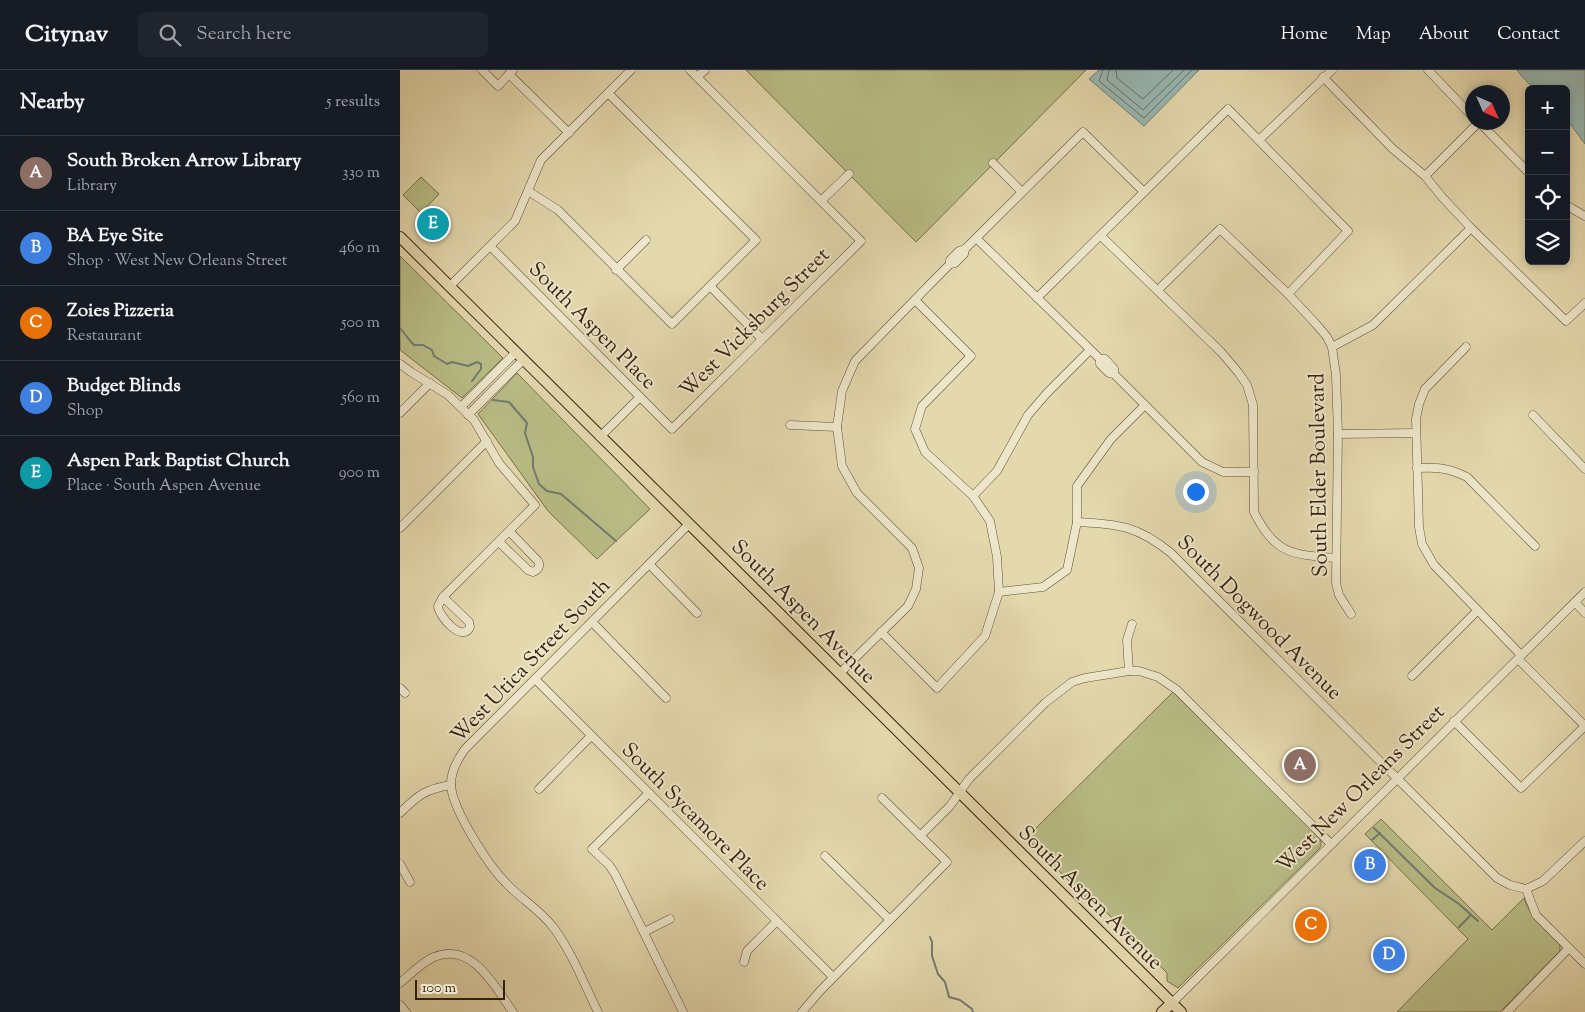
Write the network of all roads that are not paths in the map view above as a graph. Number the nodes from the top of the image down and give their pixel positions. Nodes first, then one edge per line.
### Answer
1 (482, 70) edge
2 (631, 70) edge
3 (690, 70) edge
4 (705, 70) edge
5 (1332, 70) edge
6 (1428, 70) edge
7 (511, 72) edge
8 (698, 77) junction
9 (1323, 78) junction
10 (608, 94) junction
11 (1465, 109) edge
12 (1471, 130) edge
13 (1487, 130) edge
14 (569, 133) junction
15 (1259, 140) junction
16 (993, 163) dead end
17 (1525, 169) edge
18 (849, 174) dead end
19 (1425, 176) junction
20 (528, 191) junction
21 (1021, 191) junction
22 (1144, 192) junction
23 (821, 201) junction
24 (1570, 207) edge
25 (1585, 216) edge
26 (1471, 228) junction
27 (1102, 236) junction
28 (400, 237) edge
29 (976, 238) junction
30 (646, 240) dead end
31 (490, 246) junction
32 (616, 270) junction
33 (449, 286) junction
34 (710, 286) junction
35 (1158, 290) junction
36 (1288, 294) junction
37 (1037, 298) junction
38 (915, 300) junction
39 (1585, 303) edge
40 (762, 340) junction
41 (1332, 347) junction
42 (1466, 347) dead end
43 (1090, 350) junction
44 (519, 356) junction
45 (400, 364) edge
46 (430, 383) junction
47 (640, 397) junction
48 (1145, 405) junction
49 (461, 407) junction
50 (400, 413) edge
51 (468, 415) junction
52 (1533, 415) dead end
53 (790, 425) dead end
54 (837, 427) junction
55 (672, 428) joint
56 (1416, 433) junction
57 (1338, 434) junction
58 (600, 437) junction
59 (487, 441) junction
60 (1418, 468) junction
61 (1585, 469) edge
62 (1254, 472) junction
63 (973, 496) junction
64 (1077, 522) junction
65 (689, 524) junction
66 (400, 528) edge
67 (509, 531) junction
68 (498, 542) junction
69 (1535, 546) dead end
70 (1336, 558) junction
71 (649, 564) junction
72 (999, 592) junction
73 (1585, 592) edge
74 (444, 597) junction
75 (1575, 602) junction
76 (1477, 611) junction
77 (697, 613) dead end
78 (1585, 613) edge
79 (1351, 614) dead end
80 (592, 622) junction
81 (1132, 624) dead end
82 (881, 632) junction
83 (1520, 657) junction
84 (1129, 671) junction
85 (840, 673) junction
86 (1412, 676) dead end
87 (535, 679) junction
88 (666, 698) dead end
89 (1454, 721) junction
90 (1585, 726) edge
91 (592, 736) junction
92 (1397, 778) junction
93 (451, 785) junction
94 (539, 789) dead end
95 (960, 792) junction
96 (649, 793) junction
97 (882, 798) dead end
98 (400, 813) edge
99 (920, 836) junction
100 (1585, 841) edge
101 (1331, 844) junction
102 (825, 856) dead end
103 (400, 864) edge
104 (410, 882) dead end
105 (1526, 889) junction
106 (670, 919) dead end
107 (890, 920) junction
108 (777, 921) junction
109 (644, 932) junction
110 (1569, 948) junction
111 (744, 962) dead end
112 (1585, 964) edge
113 (833, 977) junction
114 (400, 983) edge
115 (1172, 1003) junction
116 (400, 1005) edge
117 (406, 1012) edge
118 (513, 1012) edge
119 (598, 1012) edge
120 (683, 1012) edge
121 (802, 1012) edge
122 (1162, 1012) edge
123 (1181, 1012) edge
124 (1506, 1012) edge

1 - 7 street
2 - 10 street
3 - 8 street
4 - 8 street
5 - 9 street
6 - 11 street
7 - 14 street
8 - 23 street
9 - 15 street
9 - 19 street
10 - 14 street
10 - 34 street
12 - 19 street
13 - 17 street
14 - 20 street
15 - 22 street
15 - 36 street
16 - 21 street
18 - 23 street
19 - 26 street
20 - 31 street
20 - 32 street
21 - 22 street
21 - 29 street
22 - 27 street
23 - 40 street, West Vicksburg Street
24 - 25 street
26 - 39 street
26 - 41 street
27 - 35 street
27 - 37 street
28 - 33 main road, South Aspen Avenue
29 - 37 street
29 - 38 street
30 - 32 street
31 - 33 street
31 - 47 street, South Aspen Place
32 - 34 street
33 - 44 main road, South Aspen Avenue
34 - 40 street
35 - 36 street, South Elder Boulevard
35 - 62 street
36 - 41 street, South Elder Boulevard
37 - 43 street
38 - 54 street
38 - 63 street
40 - 55 street, West Vicksburg Street
41 - 57 street, South Elder Boulevard
42 - 56 street
43 - 48 street
43 - 63 street
44 - 49 street
44 - 51 street
44 - 58 main road, South Aspen Avenue
45 - 46 street
46 - 49 street
46 - 50 street
47 - 55 street, South Aspen Place
47 - 58 street
48 - 62 street
48 - 64 street
49 - 51 street
51 - 59 street
52 - 61 street
53 - 54 street
54 - 82 street
56 - 57 street
56 - 60 street
57 - 70 street, South Elder Boulevard
58 - 65 main road, South Aspen Avenue
59 - 66 street
59 - 67 street
60 - 69 street
60 - 76 street
62 - 70 street
63 - 72 street
64 - 72 street
64 - 92 street, South Dogwood Avenue
65 - 71 street, West Utica Street South
65 - 85 main road, South Aspen Avenue
67 - 68 street
67 - 68 street
68 - 74 street
70 - 79 street, South Elder Boulevard
71 - 77 street
71 - 80 street, West Utica Street South
72 - 82 street
73 - 75 street, West New Orleans Street
74 - 74 street
75 - 78 street
75 - 83 street, West New Orleans Street
76 - 83 street
76 - 86 street
80 - 87 street, West Utica Street South
80 - 88 street
81 - 84 street
82 - 85 street
83 - 89 street, West New Orleans Street
83 - 90 street
84 - 95 street
84 - 101 street
85 - 95 main road, South Aspen Avenue
87 - 91 street, South Sycamore Place
87 - 93 street, West Utica Street South
89 - 90 street
89 - 92 street, West New Orleans Street
91 - 94 street
91 - 96 street, South Sycamore Place
92 - 101 street, West New Orleans Street
92 - 105 street, South Dogwood Avenue
93 - 98 street
93 - 119 street
95 - 99 street
95 - 115 main road, South Aspen Avenue
96 - 108 street, South Sycamore Place
96 - 109 street
97 - 99 street
99 - 107 street
100 - 105 street
101 - 115 street, West New Orleans Street
102 - 107 street
103 - 104 street
105 - 110 street
106 - 109 street
107 - 113 street
108 - 111 street
108 - 113 street, South Sycamore Place
109 - 120 street
110 - 112 street
110 - 124 street
113 - 121 street
114 - 118 street
115 - 122 main road, West New Orleans Street
115 - 123 main road, South Aspen Avenue
116 - 117 street

